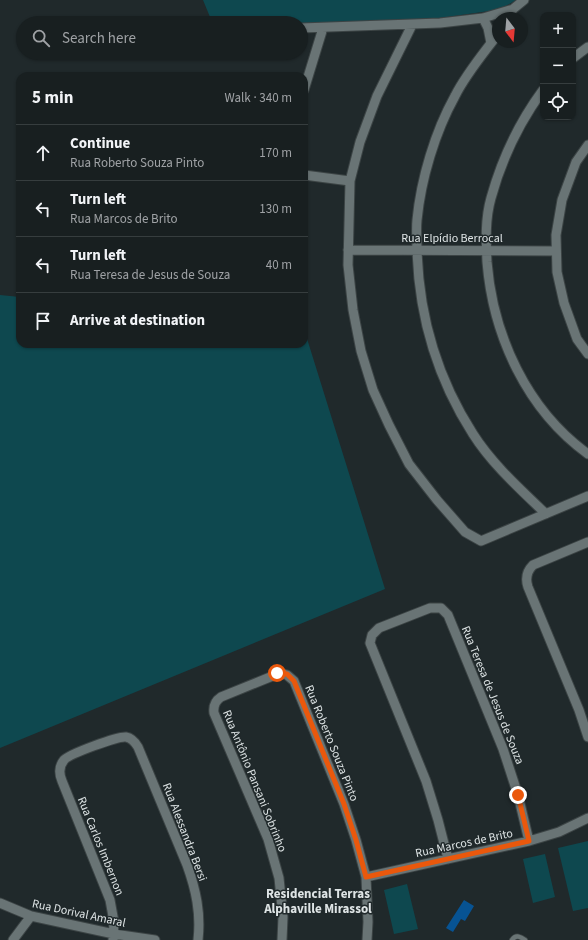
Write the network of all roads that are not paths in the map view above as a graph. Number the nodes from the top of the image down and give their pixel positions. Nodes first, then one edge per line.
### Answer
1 (524, 0) edge
2 (513, 9) junction
3 (511, 12) edge
4 (484, 18) junction
5 (412, 25) junction
6 (308, 28) edge
7 (323, 28) junction
8 (492, 42) joint
9 (588, 47) edge
10 (576, 56) edge
11 (308, 77) edge
12 (540, 94) edge
13 (588, 145) edge
14 (308, 176) edge
15 (350, 181) junction
16 (348, 250) junction
17 (417, 250) junction
18 (486, 250) junction
19 (556, 251) junction
20 (588, 354) edge
21 (588, 454) edge
22 (588, 496) edge
23 (546, 514) junction
24 (588, 542) edge
25 (287, 674) joint
26 (588, 737) edge
27 (131, 739) joint
28 (588, 818) edge
29 (529, 841) junction
30 (448, 859) junction
31 (366, 877) junction
32 (0, 903) edge
33 (31, 916) junction
34 (113, 937) edge
35 (13, 940) edge
36 (155, 940) edge
37 (198, 940) edge
38 (282, 940) edge
39 (367, 940) edge
40 (512, 940) edge
41 (525, 940) edge

1 - 2 street
2 - 3 street
2 - 4 street
4 - 5 street
4 - 8 street
5 - 7 street
5 - 15 street
6 - 7 street
7 - 11 street
8 - 17 street
9 - 10 street
12 - 18 street
13 - 19 street
14 - 15 street
15 - 16 street
16 - 17 street, Rua Elpídio Berrocal
16 - 23 street
17 - 18 street, Rua Elpídio Berrocal
17 - 23 street
18 - 19 street, Rua Elpídio Berrocal
18 - 21 street
19 - 20 street
22 - 23 street
24 - 26 street
25 - 31 street, Rua Roberto Souza Pinto
25 - 38 street, Rua Antônio Pansani Sobrinho
27 - 34 street, Rua Carlos Imbernon
27 - 37 street, Rua Alessandra Bersi
28 - 29 street, Rua Marcos de Brito
29 - 30 street, Rua Marcos de Brito
29 - 30 street, Rua Teresa de Jesus de Souza
30 - 31 street, Rua Marcos de Brito
31 - 39 street, Rua Roberto Souza Pinto
32 - 33 street, Rua Dorival Amaral
33 - 34 street, Rua Dorival Amaral
33 - 35 street
34 - 36 street, Rua Dorival Amaral
40 - 41 lane

